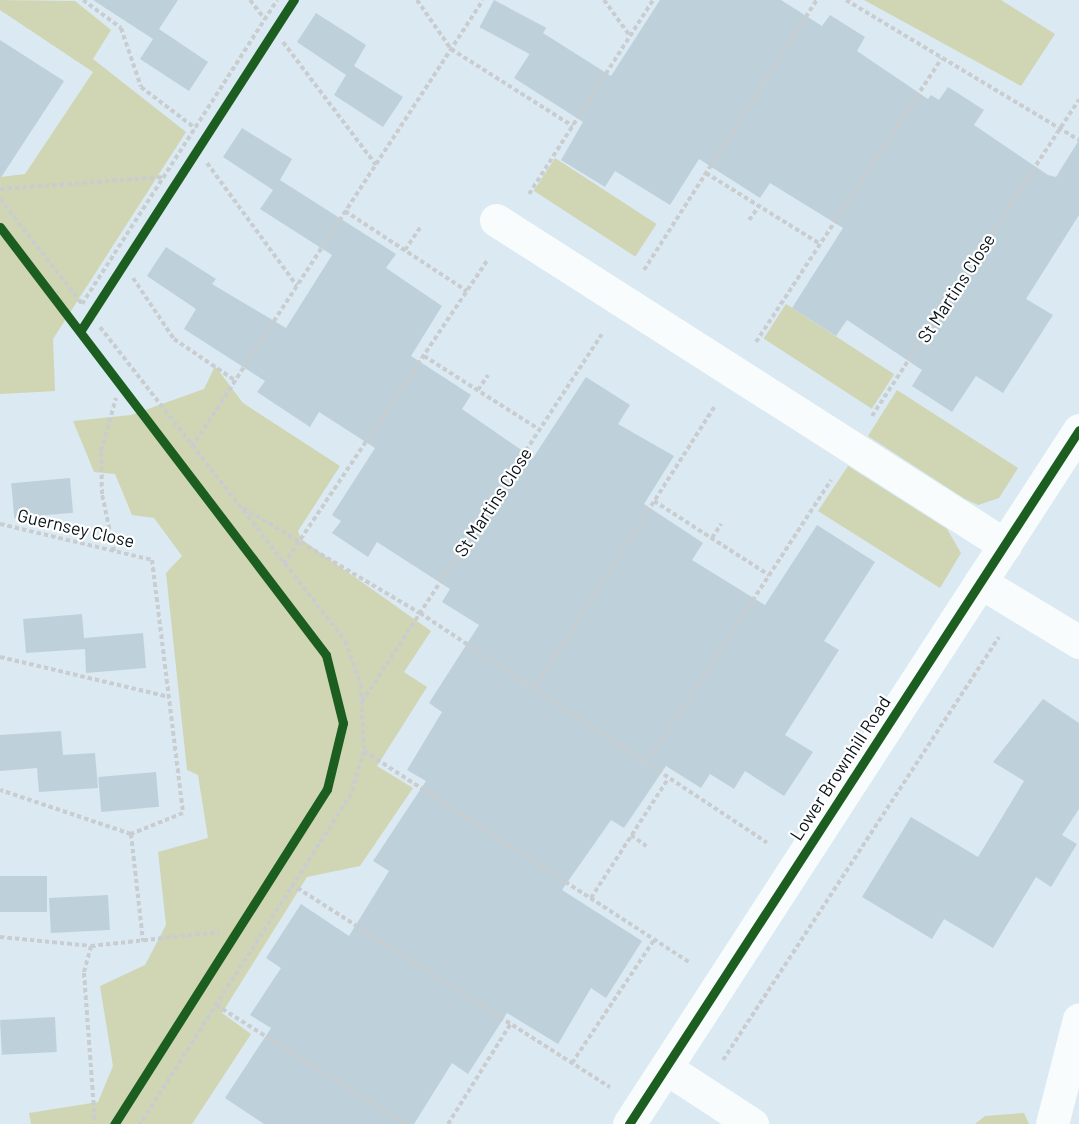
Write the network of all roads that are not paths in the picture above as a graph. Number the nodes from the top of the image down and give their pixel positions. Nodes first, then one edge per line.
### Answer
1 (502, 224) road end
2 (1079, 430) edge
3 (1005, 545) junction
4 (980, 582) junction
5 (1079, 642) edge
6 (1079, 1019) edge
7 (666, 1068) junction
8 (635, 1115) edge
9 (752, 1124) edge
10 (1052, 1124) edge

1 - 3 street
2 - 3 street, Lower Brownhill Road
3 - 4 street, Lower Brownhill Road
4 - 5 street
4 - 7 street, Lower Brownhill Road
6 - 10 street
7 - 8 street, Lower Brownhill Road
7 - 9 street

